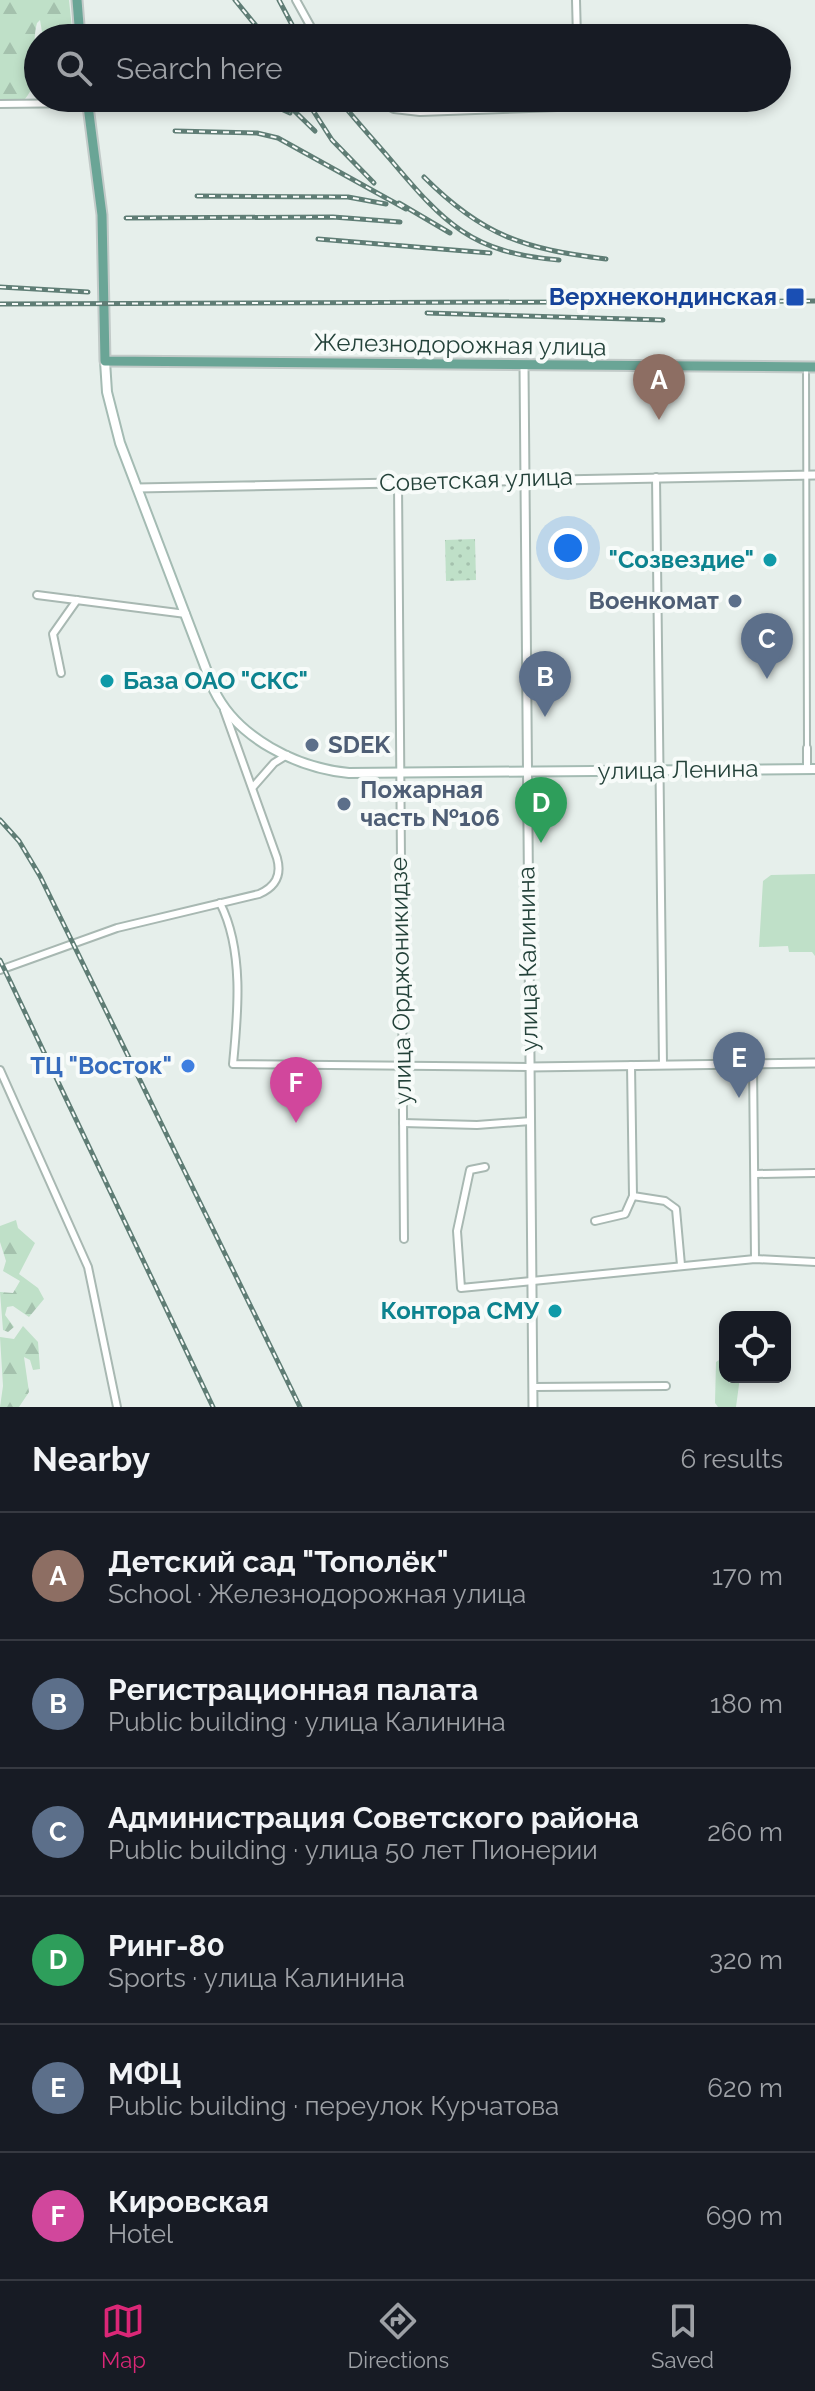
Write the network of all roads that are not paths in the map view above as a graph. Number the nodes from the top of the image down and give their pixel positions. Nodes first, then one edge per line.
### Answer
1 (77, 0) edge
2 (296, 0) edge
3 (576, 0) edge
4 (79, 24) edge
5 (309, 24) edge
6 (577, 24) edge
7 (24, 103) edge
8 (0, 104) edge
9 (89, 112) edge
10 (105, 361) junction
11 (524, 366) junction
12 (811, 367) edge
13 (811, 475) edge
14 (656, 476) junction
15 (525, 479) junction
16 (398, 483) junction
17 (137, 488) junction
18 (37, 595) dead end
19 (77, 600) junction
20 (186, 614) junction
21 (61, 673) dead end
22 (224, 710) junction
23 (807, 748) joint
24 (287, 755) junction
25 (811, 769) edge
26 (659, 771) junction
27 (526, 772) junction
28 (398, 773) junction
29 (253, 787) junction
30 (220, 903) junction
31 (0, 970) edge
32 (815, 1063) edge
33 (753, 1064) junction
34 (631, 1065) junction
35 (663, 1065) junction
36 (529, 1067) junction
37 (403, 1068) junction
38 (0, 1070) edge
39 (531, 1121) junction
40 (403, 1123) junction
41 (485, 1167) dead end
42 (815, 1173) edge
43 (756, 1174) junction
44 (633, 1196) junction
45 (595, 1221) dead end
46 (404, 1239) dead end
47 (755, 1259) junction
48 (815, 1262) edge
49 (681, 1265) junction
50 (532, 1279) junction
51 (666, 1386) dead end
52 (534, 1387) junction
53 (117, 1407) edge
54 (533, 1407) edge

1 - 4 main road
2 - 5 street
3 - 6 street
7 - 8 street
9 - 10 main road
10 - 11 main road, Железнодорожная улица
10 - 17 main road
11 - 12 main road, Железнодорожная улица
11 - 15 street, улица Калинина
12 - 13 street
13 - 14 street, Советская улица
13 - 23 street
14 - 15 street, Советская улица
14 - 26 street
15 - 16 street, Советская улица
15 - 27 street, улица Калинина
16 - 17 street, Советская улица
16 - 28 street, улица Орджоникидзе
17 - 20 main road
18 - 19 street
19 - 20 street
19 - 21 street
20 - 22 main road
22 - 24 main road, улица Ленина
22 - 29 street
23 - 25 street
24 - 28 main road, улица Ленина
24 - 29 street
25 - 26 main road, улица Ленина
26 - 27 main road, улица Ленина
26 - 35 street
27 - 28 main road, улица Ленина
27 - 36 street, улица Калинина
28 - 37 street, улица Орджоникидзе
29 - 30 street
30 - 31 street
30 - 37 street
32 - 33 street
33 - 35 street
33 - 43 street
34 - 35 street
34 - 36 street
34 - 44 street
36 - 37 street
36 - 39 street, улица Калинина
37 - 40 street, улица Орджоникидзе
38 - 53 street
39 - 40 street
39 - 50 street, улица Калинина
40 - 46 street, улица Орджоникидзе
41 - 50 street
42 - 43 street
43 - 47 street
44 - 45 street
44 - 49 street
47 - 48 street
47 - 49 street
49 - 50 street
50 - 52 street, улица Калинина
51 - 52 street
52 - 54 street, улица Калинина

